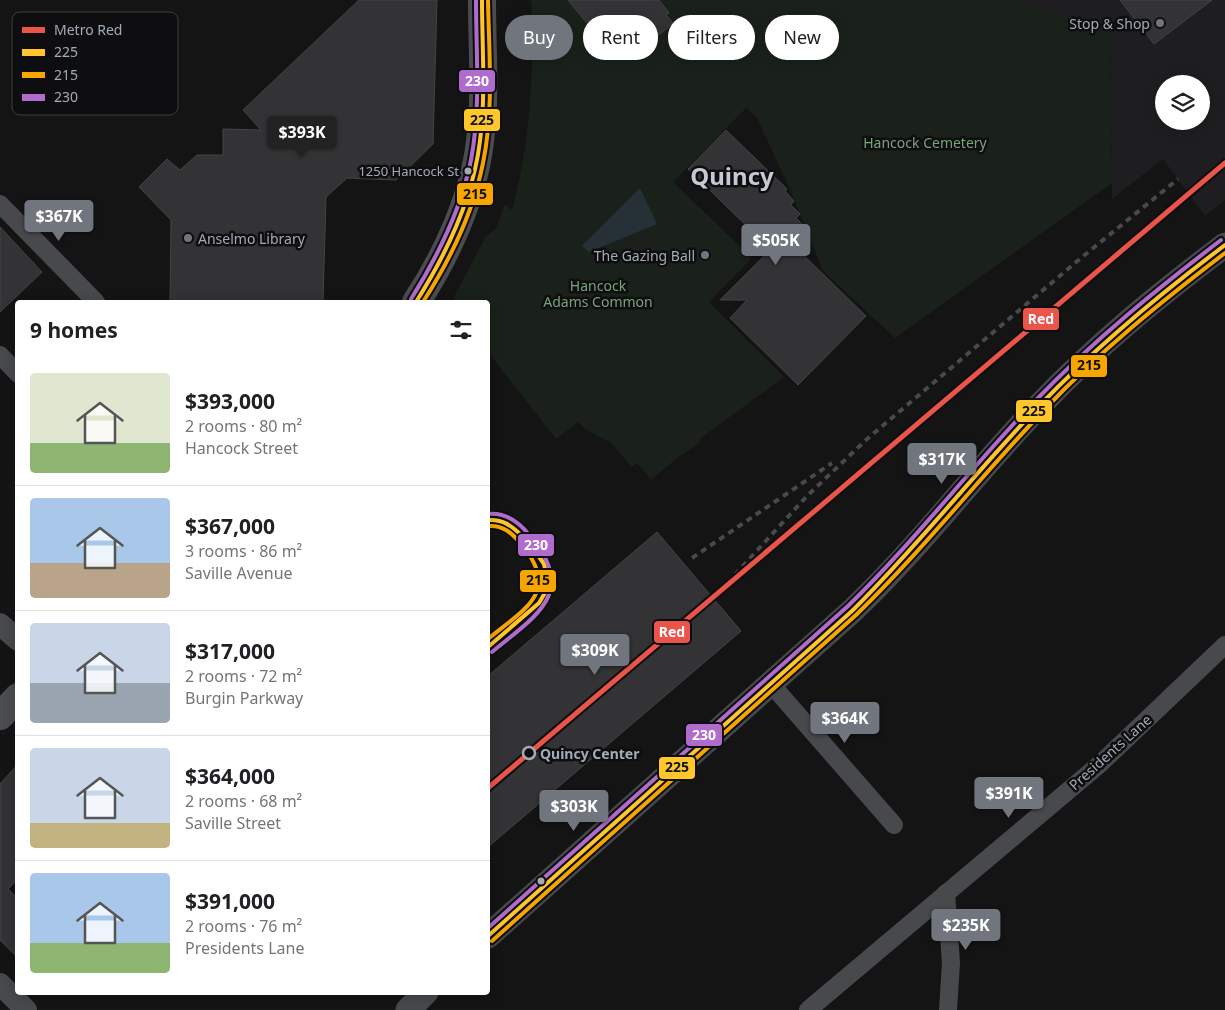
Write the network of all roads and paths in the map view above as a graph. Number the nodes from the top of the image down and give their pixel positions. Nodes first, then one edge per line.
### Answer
1 (482, 0) edge
2 (0, 204) edge
3 (1225, 246) edge
4 (94, 300) edge
5 (417, 300) edge
6 (0, 355) edge
7 (15, 371) edge
8 (0, 624) edge
9 (15, 637) edge
10 (1225, 645) edge
11 (771, 684) junction
12 (15, 700) edge
13 (0, 716) edge
14 (894, 825) dead end
15 (946, 893) junction
16 (490, 934) edge
17 (0, 984) edge
18 (423, 995) edge
19 (26, 1010) edge
20 (408, 1010) edge
21 (808, 1010) edge
22 (948, 1010) edge

1 - 5 main road
2 - 4 street
3 - 11 main road
6 - 7 street
8 - 9 street
10 - 15 street, Presidents Lane
11 - 14 street
11 - 16 main road
12 - 13 main road
15 - 21 street, Presidents Lane
15 - 22 street
17 - 19 street
18 - 20 main road

